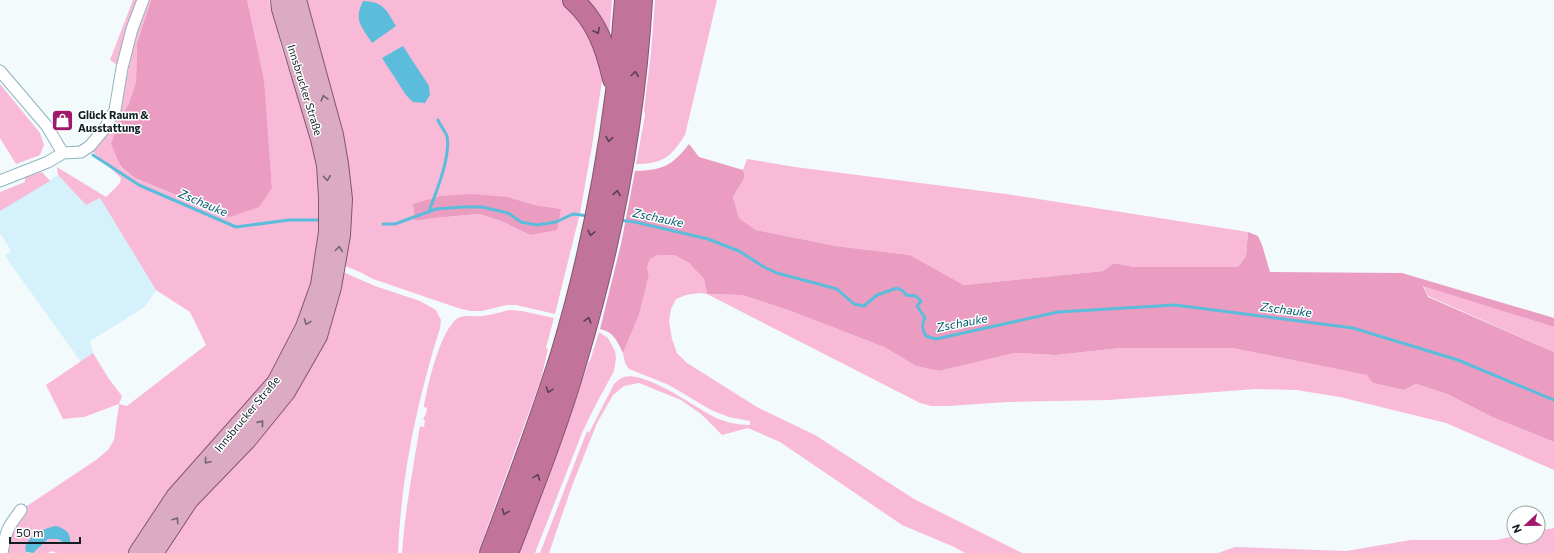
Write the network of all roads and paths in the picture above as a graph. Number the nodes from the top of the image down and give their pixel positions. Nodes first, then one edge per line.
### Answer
1 (143, 0) edge
2 (280, 0) edge
3 (297, 0) edge
4 (573, 0) edge
5 (625, 0) edge
6 (642, 0) edge
7 (0, 71) edge
8 (620, 105) junction
9 (327, 137) junction
10 (63, 153) junction
11 (0, 181) edge
12 (326, 286) junction
13 (569, 355) junction
14 (21, 510) dead end
15 (2, 553) edge
16 (138, 553) edge
17 (154, 553) edge
18 (490, 553) edge
19 (508, 553) edge

1 - 10 street
2 - 9 main road, Innsbrucker Straße
9 -> 3 main road, Innsbrucker Straße
4 -> 8 highway
5 - 8 highway
8 -> 6 highway
7 - 10 street
8 - 13 highway
9 - 12 main road, Innsbrucker Straße
10 - 11 street
12 -> 16 main road, Innsbrucker Straße
17 -> 12 main road, Innsbrucker Straße
13 -> 18 highway
19 -> 13 highway
14 - 15 street

